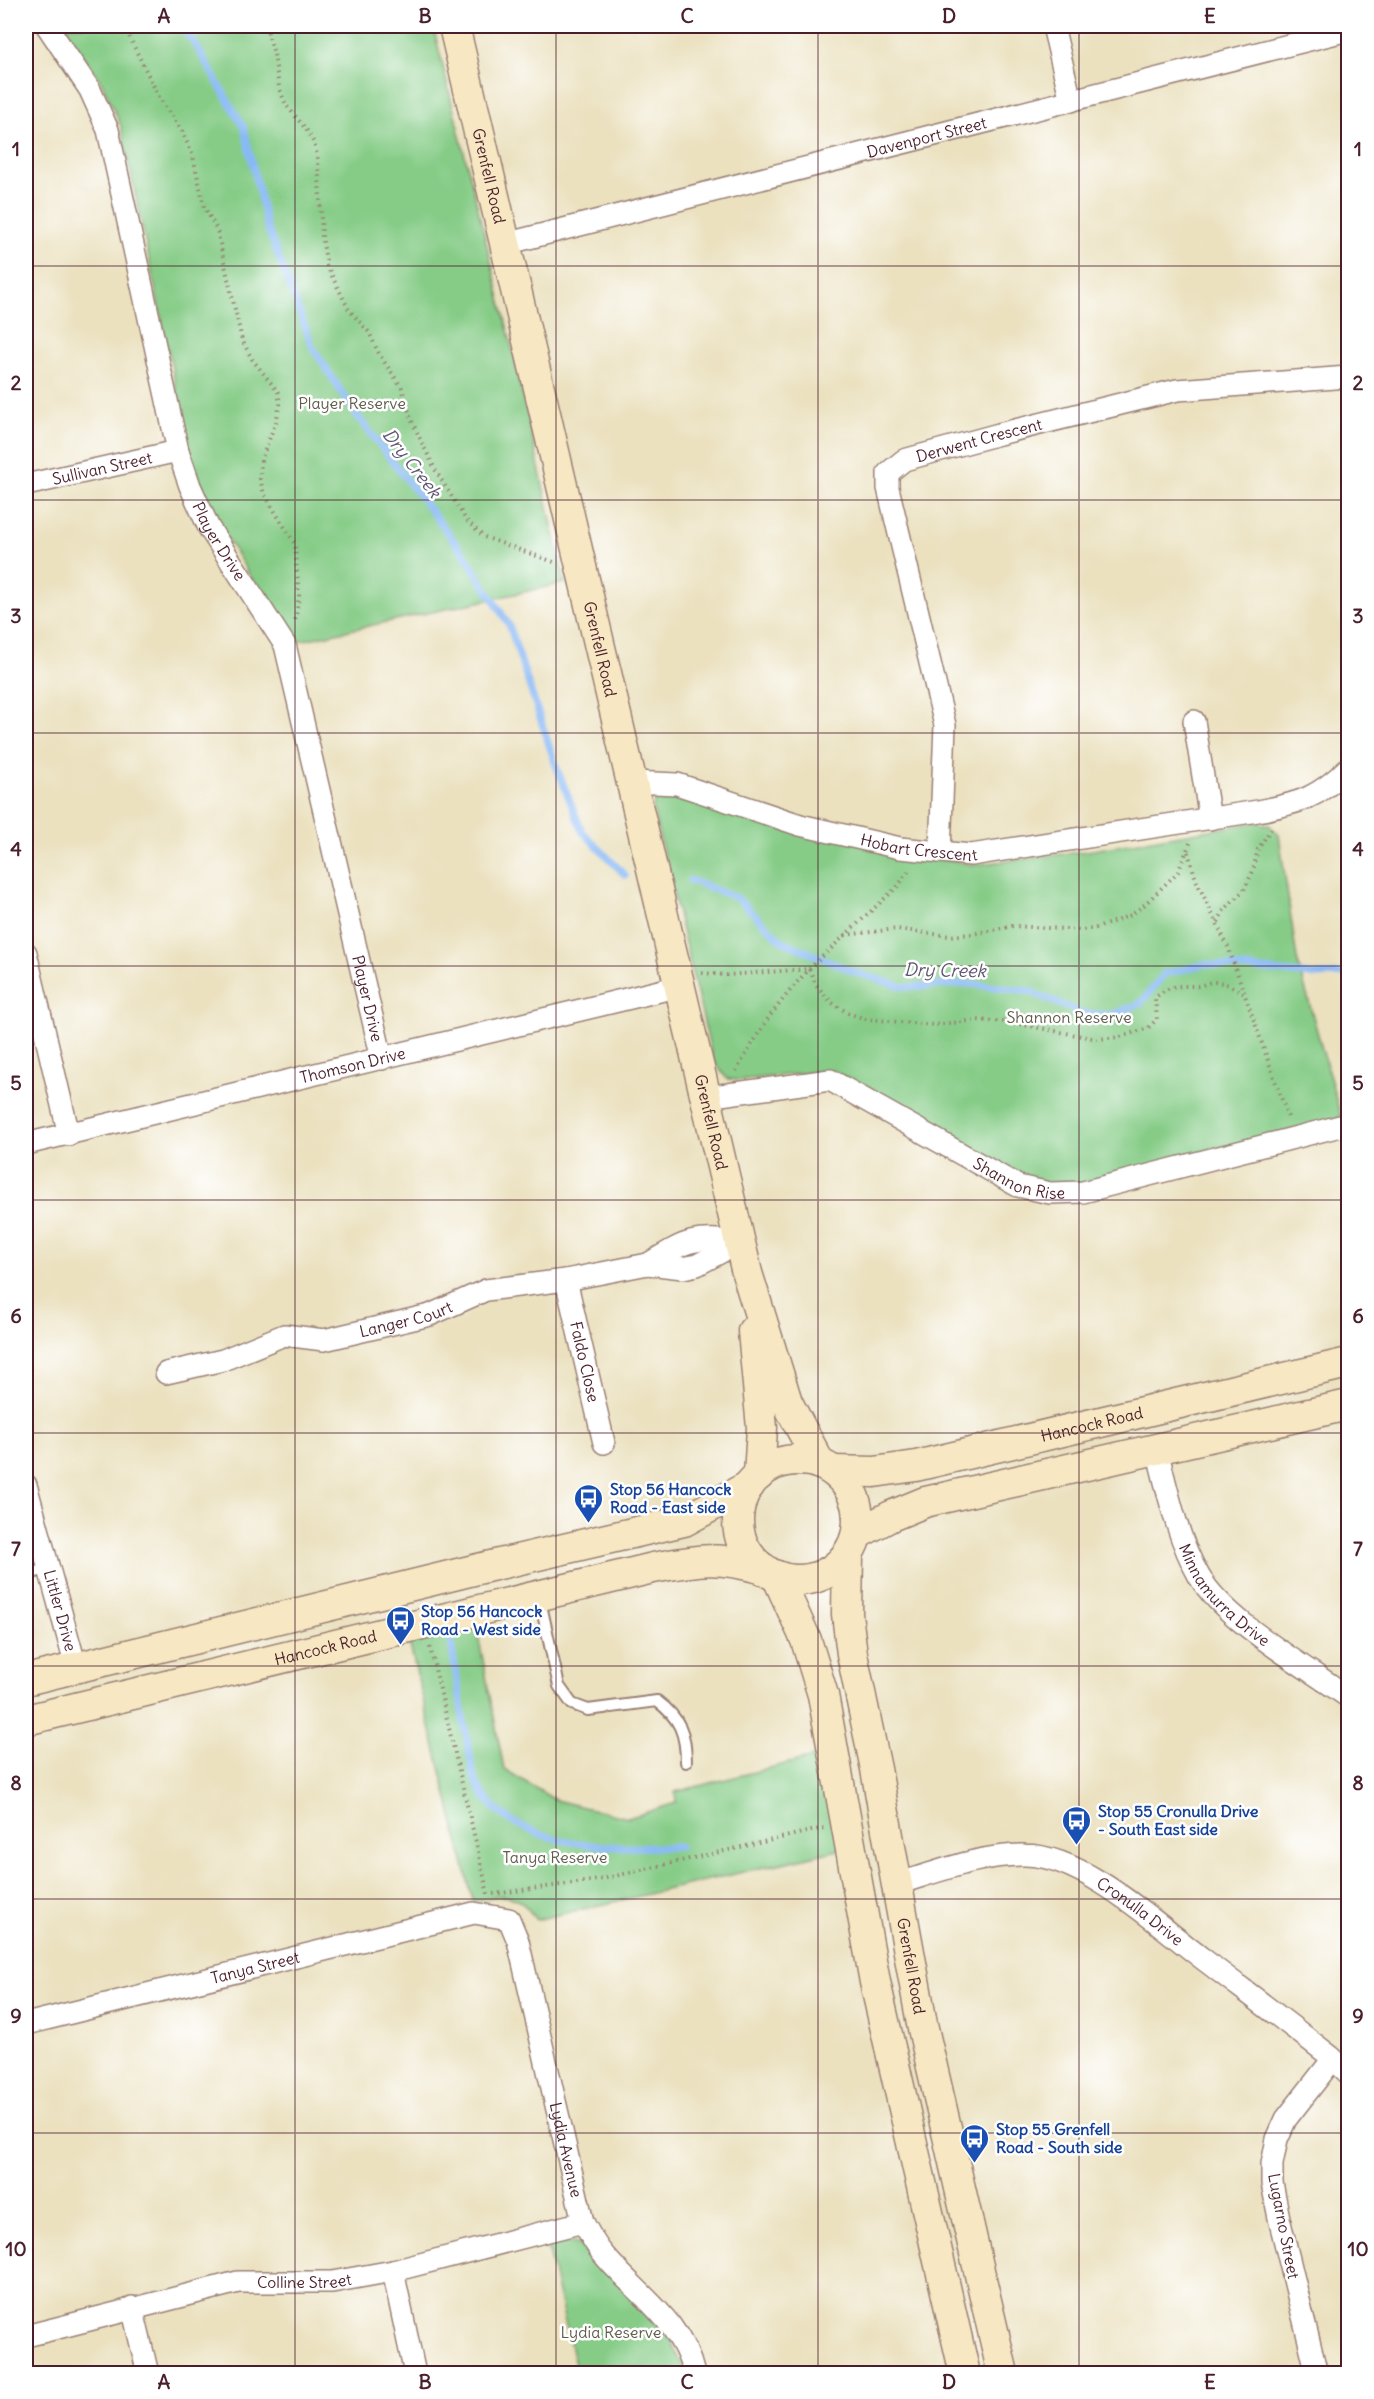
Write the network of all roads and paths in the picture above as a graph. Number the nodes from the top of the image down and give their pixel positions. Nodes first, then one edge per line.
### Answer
1 (47, 26) edge
2 (124, 26) edge
3 (266, 26) edge
4 (454, 26) edge
5 (1053, 26) edge
6 (1348, 30) edge
7 (1071, 101) junction
8 (505, 244) junction
9 (1348, 377) edge
10 (178, 451) junction
11 (26, 485) edge
12 (585, 579) junction
13 (285, 645) junction
14 (1194, 721) dead end
15 (1348, 768) edge
16 (632, 782) junction
17 (1286, 806) junction
18 (1203, 820) junction
19 (932, 851) junction
20 (1188, 851) junction
21 (1218, 923) junction
22 (845, 935) junction
23 (26, 953) edge
24 (809, 969) junction
25 (678, 980) junction
26 (1245, 994) junction
27 (382, 1059) junction
28 (714, 1096) junction
29 (1348, 1124) edge
30 (69, 1135) junction
31 (1295, 1137) junction
32 (26, 1144) edge
33 (740, 1242) junction
34 (747, 1273) junction
35 (566, 1280) junction
36 (1348, 1363) edge
37 (166, 1373) dead end
38 (1348, 1406) edge
39 (604, 1443) dead end
40 (1157, 1450) junction
41 (826, 1467) junction
42 (754, 1480) junction
43 (26, 1485) edge
44 (852, 1545) junction
45 (49, 1568) junction
46 (770, 1573) junction
47 (26, 1575) edge
48 (539, 1596) junction
49 (424, 1623) junction
50 (76, 1667) junction
51 (26, 1680) edge
52 (162, 1686) junction
53 (1348, 1696) edge
54 (28, 1719) edge
55 (686, 1762) dead end
56 (848, 1826) junction
57 (897, 1884) junction
58 (860, 1894) junction
59 (482, 1907) junction
60 (26, 2024) edge
61 (1341, 2066) edge
62 (583, 2222) junction
63 (393, 2271) junction
64 (132, 2307) junction
65 (26, 2336) edge
66 (148, 2373) edge
67 (415, 2373) edge
68 (694, 2373) edge
69 (965, 2373) edge
70 (1003, 2373) edge
71 (1317, 2373) edge

1 - 10 street, Player Drive
2 - 13 path
3 - 12 path
4 - 8 main road, Grenfell Road
5 - 7 street
6 - 7 street, Davenport Street
7 - 8 street, Davenport Street
8 - 12 main road, Grenfell Road
9 - 19 street, Derwent Crescent
10 - 11 street, Sullivan Street
10 - 13 street, Player Drive
12 - 16 main road, Grenfell Road
13 - 27 street, Player Drive
14 - 18 street
15 - 17 street, Hobart Crescent
16 - 19 street, Hobart Crescent
16 - 25 main road, Grenfell Road
17 - 18 street, Hobart Crescent
17 - 21 path
18 - 19 street, Hobart Crescent
18 - 20 path
19 - 22 path
20 - 21 path
20 - 22 path
21 - 26 path
22 - 24 path
23 - 30 street
24 - 25 path
24 - 26 path
24 - 28 path
25 - 27 street, Thomson Drive
25 - 28 main road, Grenfell Road
26 - 31 path
27 - 30 street, Thomson Drive
28 - 31 street, Shannon Rise
28 - 33 main road, Grenfell Road
29 - 31 street, Shannon Rise
30 - 32 street, Thomson Drive
33 - 34 main road, Grenfell Road
33 - 35 street, Langer Court
34 - 41 main road, Grenfell Road
34 - 42 main road, Grenfell Road
35 - 37 street, Langer Court
35 - 39 street, Faldo Close
36 - 41 main road, Hancock Road
38 - 40 main road
40 - 44 main road
40 - 53 street, Minnamurra Drive
41 - 42 main road
41 - 44 main road
42 - 46 main road
42 - 50 main road
43 - 45 street, Littler Drive
44 - 46 main road
44 - 57 main road, Grenfell Road
45 - 47 lane
45 - 50 street, Littler Drive
46 - 48 main road, Hancock Road
46 - 56 main road
48 - 49 main road, Hancock Road
48 - 55 lane
49 - 52 main road, Hancock Road
49 - 59 path
50 - 51 main road
50 - 52 main road
50 - 54 main road
52 - 54 main road, Hancock Road
56 - 58 main road
56 - 59 path
57 - 58 main road
57 - 61 street, Cronulla Drive
57 - 70 main road, Grenfell Road
58 - 69 main road
59 - 60 street, Tanya Street
59 - 62 street, Lydia Avenue
61 - 71 street, Lugarno Street
62 - 63 street, Colline Street
62 - 68 street, Lydia Avenue
63 - 64 street, Colline Street
63 - 67 street
64 - 65 street, Colline Street
64 - 66 street

